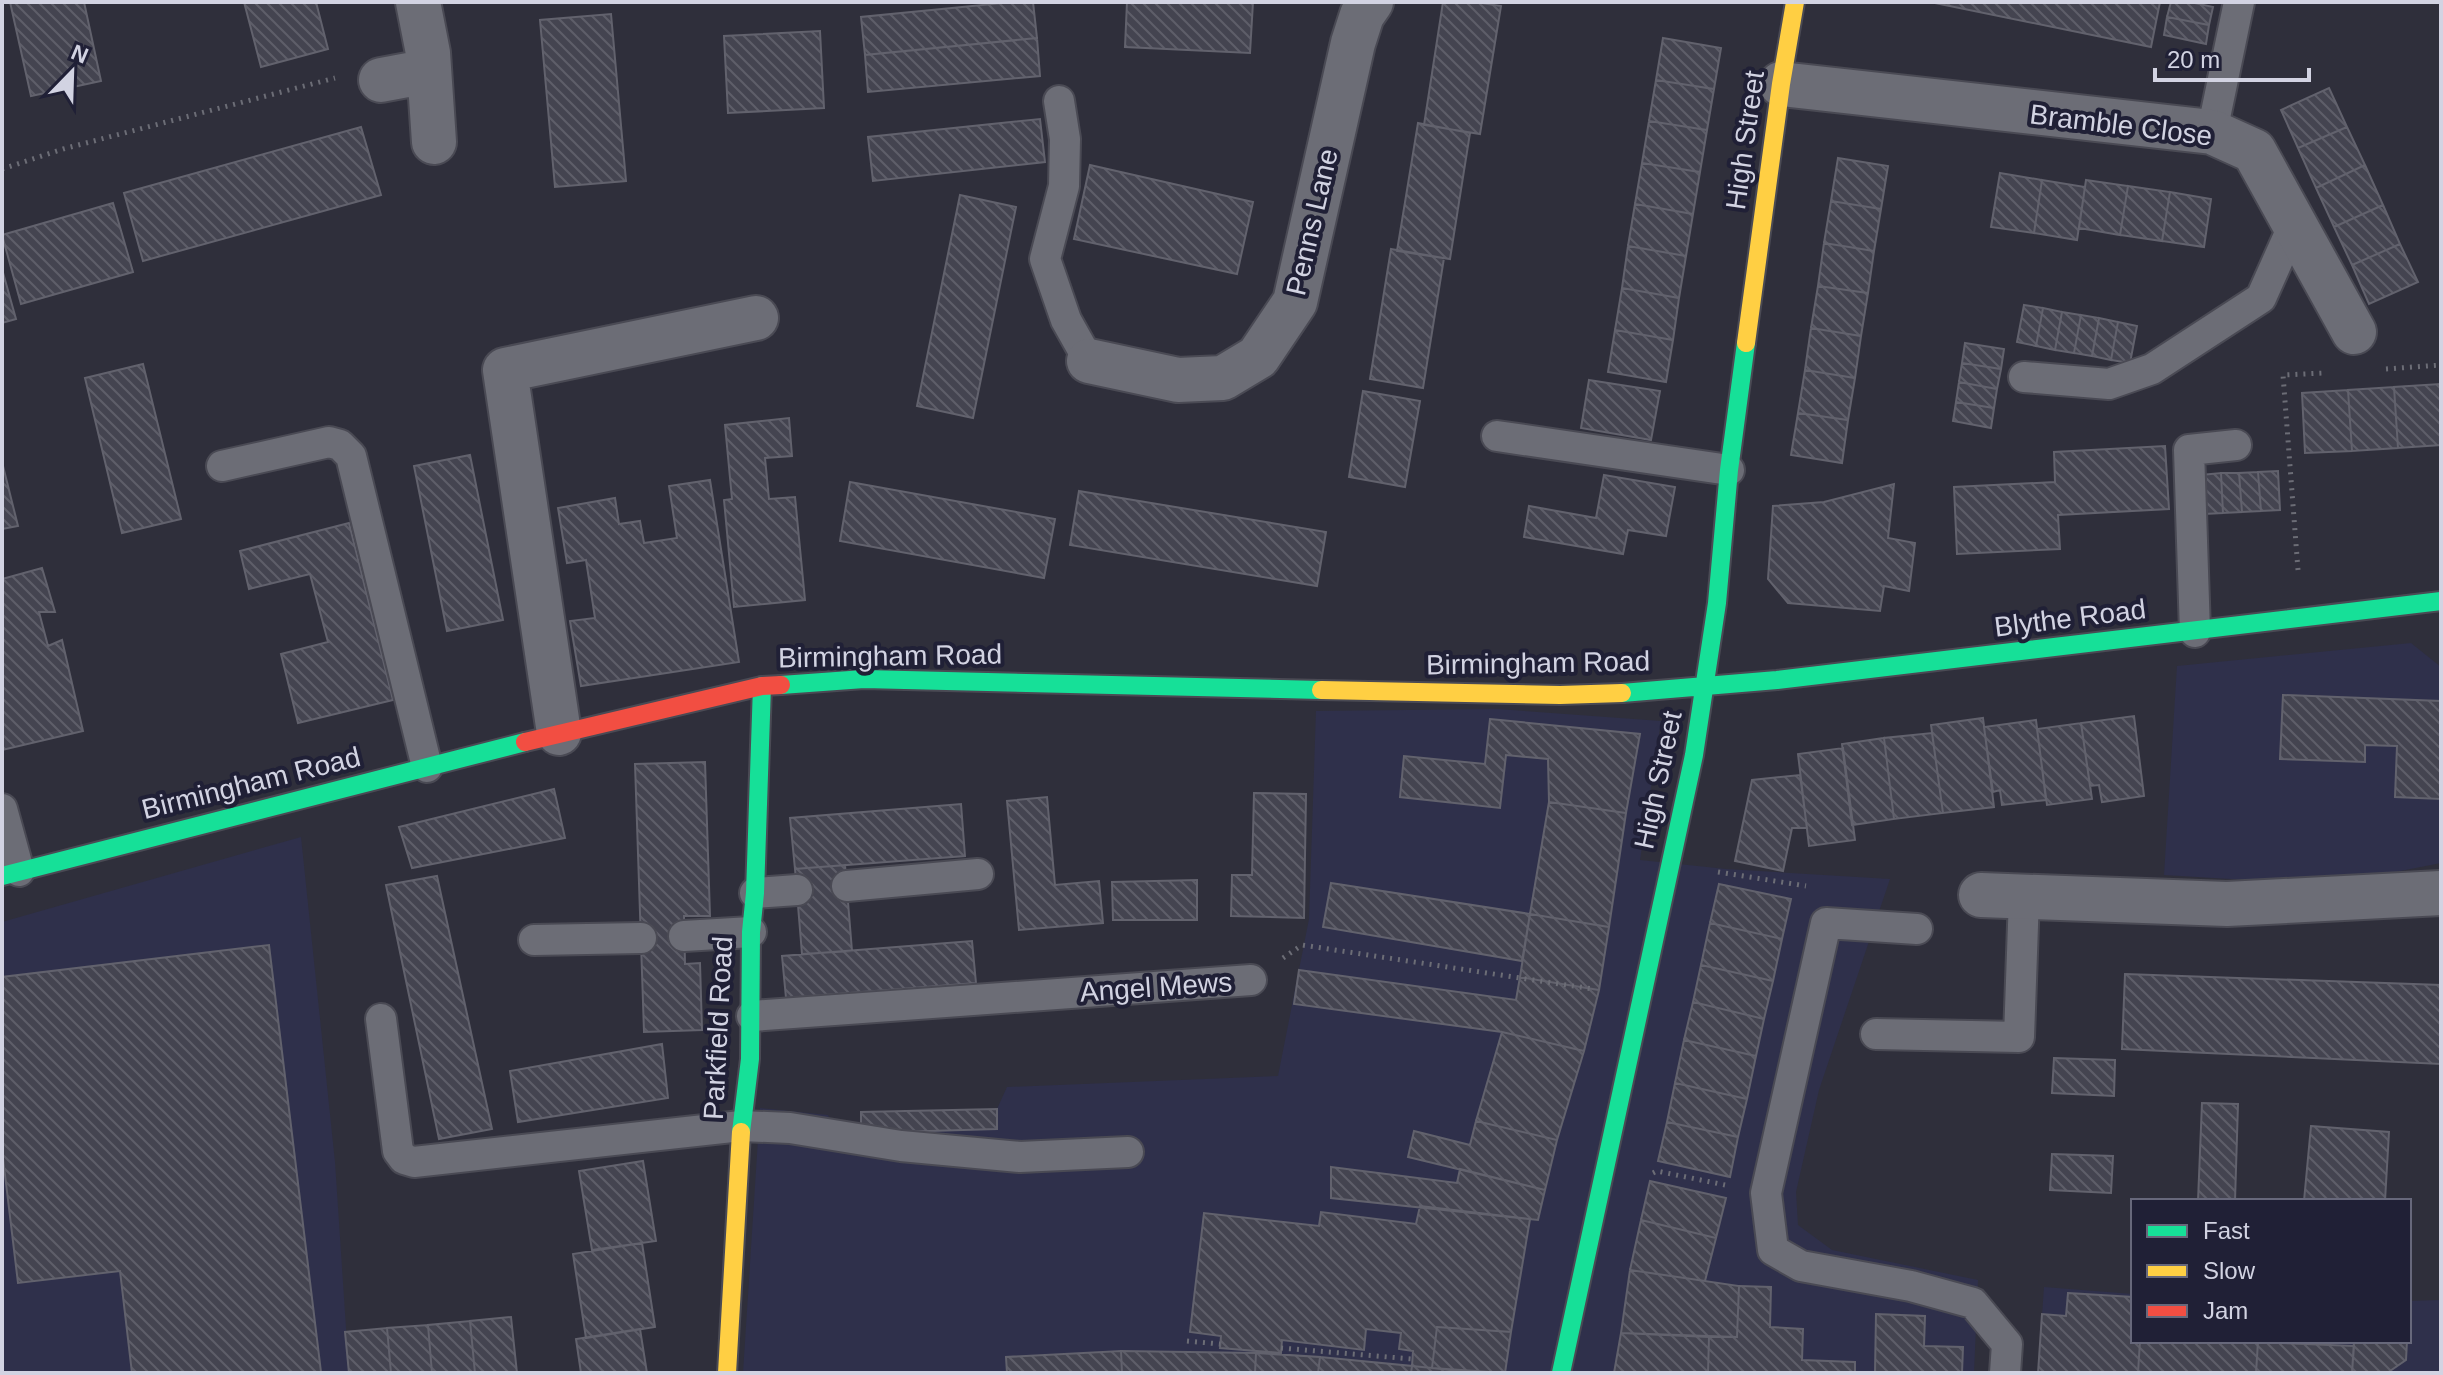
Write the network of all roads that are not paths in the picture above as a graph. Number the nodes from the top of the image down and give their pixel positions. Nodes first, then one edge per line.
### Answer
1 (418, 2) edge
2 (1371, 2) edge
3 (2239, 2) edge
4 (1788, 3) edge
5 (429, 71) junction
6 (381, 80) dead end
7 (1781, 84) junction
8 (1059, 101) dead end
9 (2212, 132) junction
10 (434, 142) dead end
11 (2294, 224) junction
12 (756, 318) dead end
13 (2354, 332) dead end
14 (1089, 361) joint
15 (2024, 377) dead end
16 (1497, 436) dead end
17 (2236, 445) dead end
18 (222, 466) dead end
19 (1729, 470) junction
20 (2441, 601) edge
21 (2195, 632) junction
22 (762, 686) junction
23 (1706, 686) junction
24 (559, 733) junction
25 (427, 767) junction
26 (2, 809) edge
27 (11, 873) edge
28 (978, 874) dead end
29 (847, 886) dead end
30 (797, 890) dead end
31 (755, 893) junction
32 (2441, 893) edge
33 (1981, 895) dead end
34 (2024, 897) junction
35 (1917, 929) dead end
36 (751, 932) junction
37 (684, 936) dead end
38 (641, 938) dead end
39 (534, 940) dead end
40 (1251, 980) road end
41 (752, 1016) junction
42 (381, 1019) dead end
43 (1876, 1034) dead end
44 (741, 1126) junction
45 (1128, 1152) dead end
46 (727, 1373) edge
47 (1561, 1373) edge
48 (2005, 1373) edge

1 - 5 street
2 - 14 street, Penns Lane
3 - 9 lane
4 - 7 main road, High Street
5 - 6 street
5 - 10 street
7 - 9 street, Bramble Close
7 - 19 main road, High Street
8 - 14 lane
9 - 11 street, Bramble Close
11 - 13 street, Bramble Close
11 - 15 lane
12 - 24 street
16 - 19 lane
17 - 21 lane
18 - 25 lane
19 - 23 main road, High Street
20 - 21 main road, Blythe Road
21 - 23 main road, Blythe Road
22 - 23 main road, Birmingham Road
22 - 24 main road, Birmingham Road
22 - 31 main road, Parkfield Road
23 - 47 main road, High Street
24 - 25 main road, Birmingham Road
25 - 27 main road, Birmingham Road
26 - 27 lane
28 - 29 lane
30 - 31 lane
31 - 36 main road, Parkfield Road
32 - 34 street
33 - 34 street
34 - 43 lane
35 - 48 lane
36 - 37 lane
36 - 41 main road, Parkfield Road
38 - 39 lane
40 - 41 lane, Angel Mews
41 - 44 main road, Parkfield Road
42 - 44 lane
44 - 45 lane
44 - 46 main road, Parkfield Road

